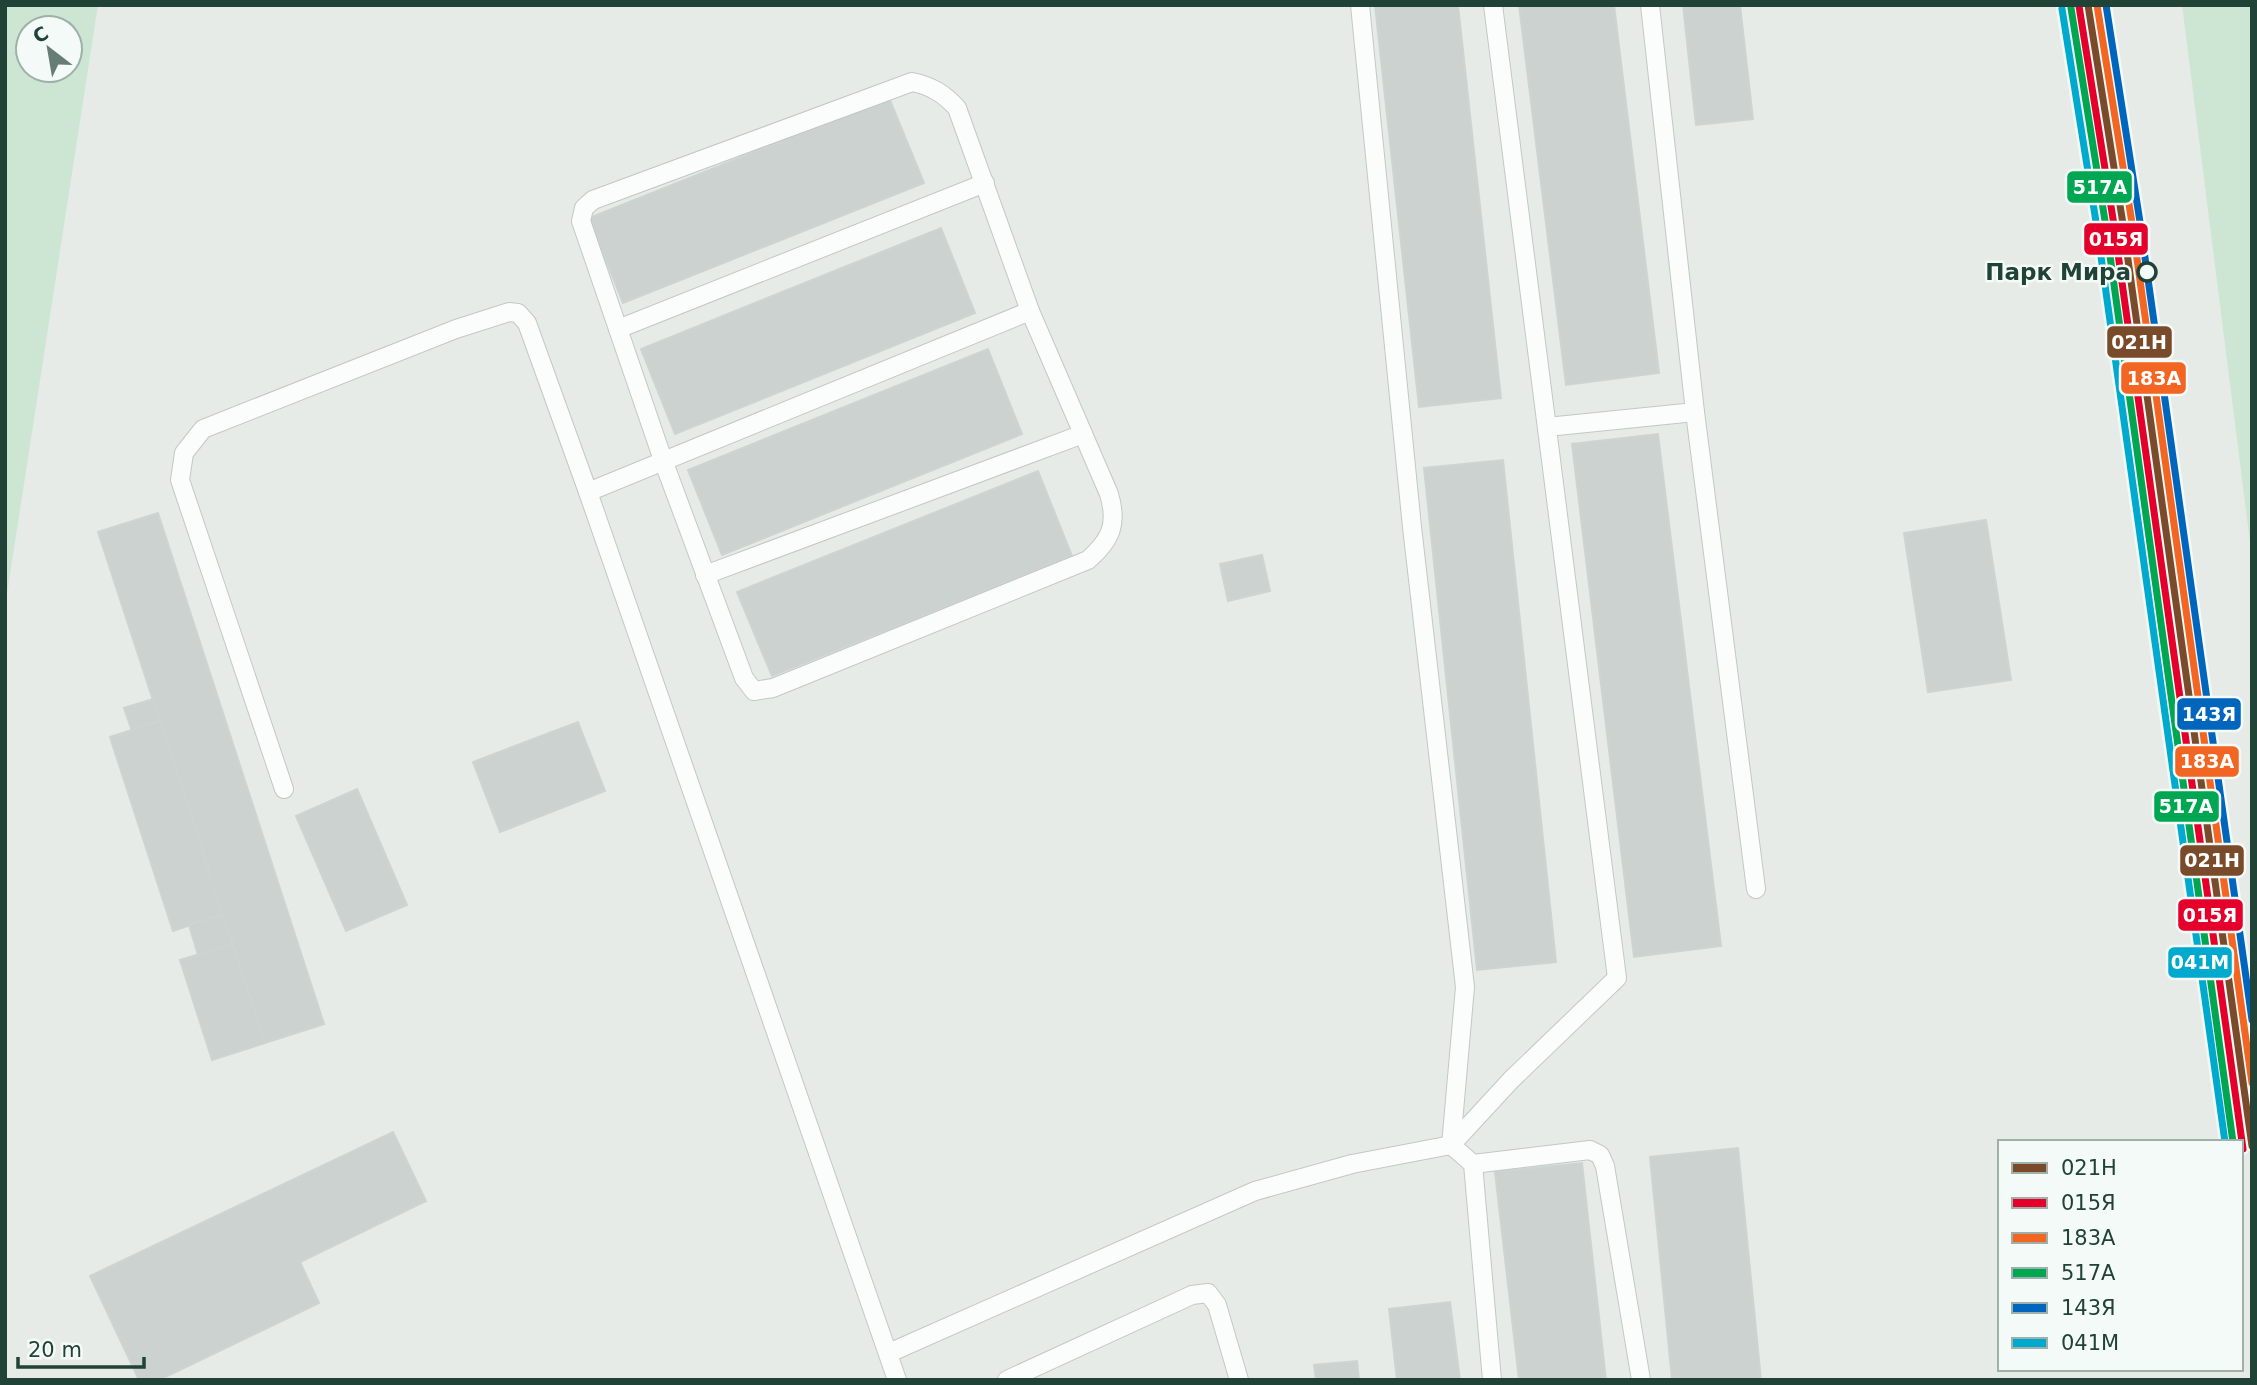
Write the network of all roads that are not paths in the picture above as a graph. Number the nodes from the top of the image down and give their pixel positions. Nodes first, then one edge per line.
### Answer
1 (1360, 5) edge
2 (1493, 5) edge
3 (1650, 5) edge
4 (985, 183) junction
5 (1030, 311) junction
6 (618, 330) junction
7 (1695, 412) junction
8 (1547, 427) junction
9 (1083, 434) junction
10 (663, 460) junction
11 (588, 492) junction
12 (705, 575) junction
13 (284, 789) dead end
14 (1756, 890) dead end
15 (1451, 1145) junction
16 (1473, 1164) junction
17 (889, 1353) junction
18 (897, 1380) edge
19 (1007, 1380) edge
20 (1238, 1380) edge
21 (1492, 1380) edge
22 (1641, 1380) edge

1 - 15 lane
2 - 8 lane
3 - 7 lane
4 - 5 lane
4 - 6 lane
4 - 6 lane
5 - 9 lane
5 - 10 lane
6 - 10 lane
7 - 8 lane
7 - 14 lane
8 - 15 lane
9 - 12 lane
9 - 12 lane
10 - 11 lane
10 - 12 lane
11 - 13 lane
11 - 17 lane
15 - 16 lane
15 - 17 lane
16 - 21 lane
16 - 22 lane
17 - 18 lane
19 - 20 lane

